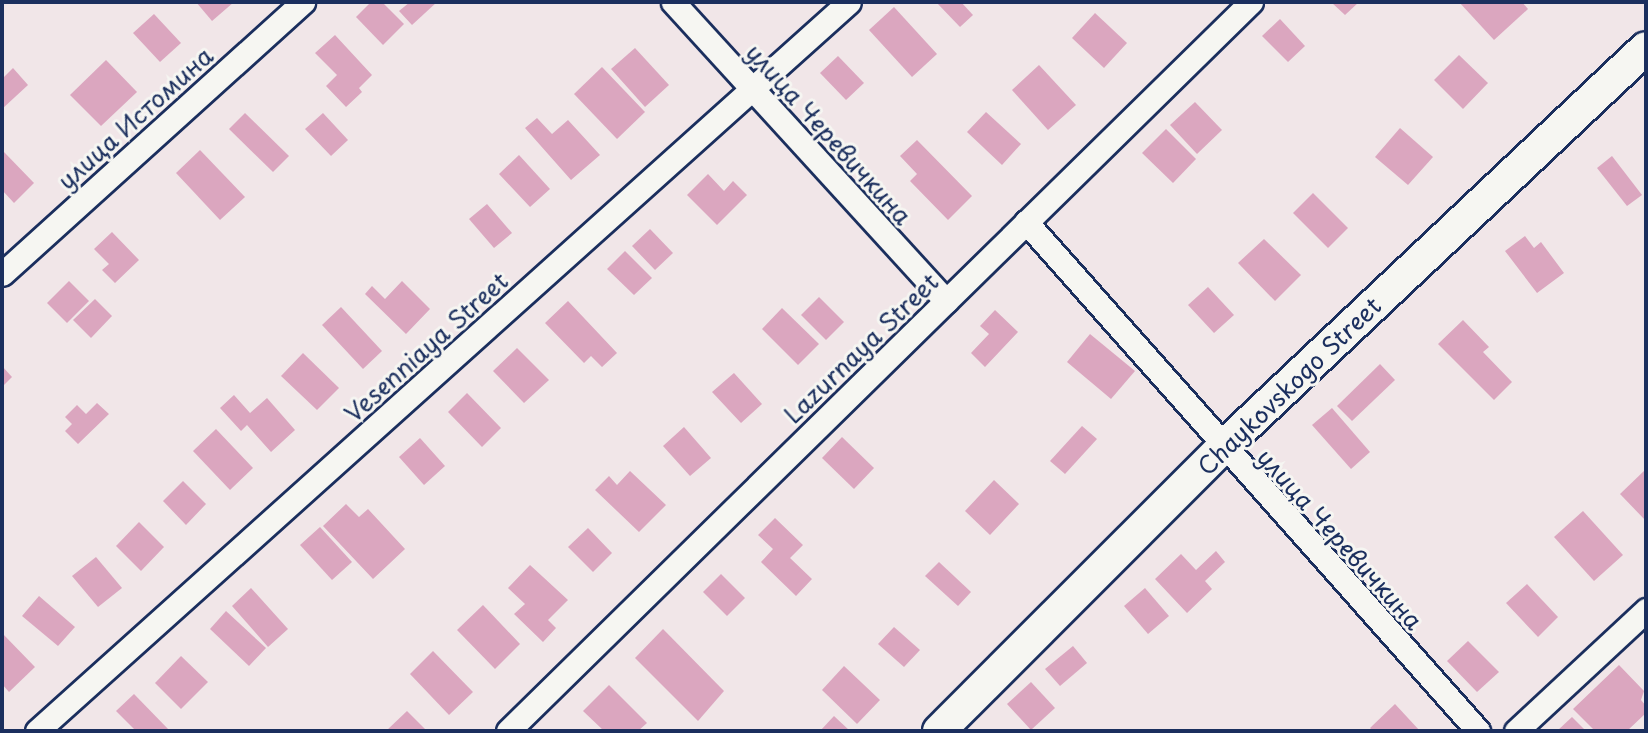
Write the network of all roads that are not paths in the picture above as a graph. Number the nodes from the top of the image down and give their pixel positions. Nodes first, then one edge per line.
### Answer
1 (303, 2) edge
2 (673, 2) edge
3 (849, 2) edge
4 (1251, 2) edge
5 (1646, 48) edge
6 (752, 89) junction
7 (1026, 222) junction
8 (2, 274) edge
9 (946, 301) junction
10 (1223, 447) junction
11 (1646, 610) edge
12 (37, 731) edge
13 (508, 731) edge
14 (939, 731) edge
15 (1478, 731) edge
16 (1516, 731) edge

1 - 8 street, улица Истомина
2 - 6 street, улица Черевичкина
3 - 6 street, Vesenniaya Street
4 - 7 street, Lazurnaya Street
5 - 10 main road, Chaykovskogo Street
6 - 9 street, улица Черевичкина
6 - 12 street, Vesenniaya Street
7 - 9 street, Lazurnaya Street
7 - 10 street, улица Черевичкина
9 - 13 street, Lazurnaya Street
10 - 14 main road, Chaykovskogo Street
10 - 15 street, улица Черевичкина
11 - 16 street

